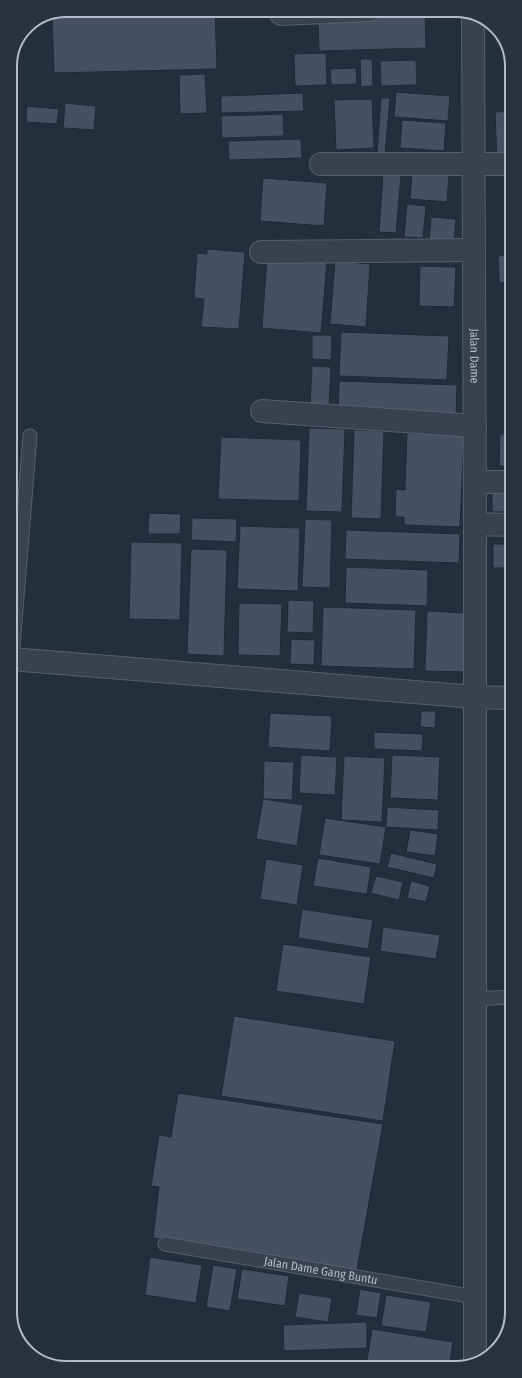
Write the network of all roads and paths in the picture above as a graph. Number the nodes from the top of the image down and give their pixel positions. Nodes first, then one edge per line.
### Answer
1 (473, 20) edge
2 (321, 164) dead end
3 (505, 164) edge
4 (473, 165) junction
5 (474, 250) junction
6 (261, 252) dead end
7 (262, 411) dead end
8 (475, 426) junction
9 (30, 436) dead end
10 (475, 482) junction
11 (505, 482) edge
12 (476, 524) junction
13 (505, 525) edge
14 (17, 597) edge
15 (17, 659) edge
16 (475, 697) junction
17 (505, 698) edge
18 (505, 998) edge
19 (475, 999) junction
20 (165, 1244) dead end
21 (475, 1297) junction
22 (475, 1357) edge

1 - 4 street, Jalan Dame
2 - 4 street
3 - 4 street
4 - 5 street, Jalan Dame
5 - 6 street
5 - 8 street, Jalan Dame
7 - 8 street
8 - 10 street, Jalan Dame
9 - 14 lane
10 - 11 street
10 - 12 street, Jalan Dame
12 - 13 street
12 - 16 street, Jalan Dame
15 - 16 street
16 - 17 street
16 - 19 street, Jalan Dame
18 - 19 lane
19 - 21 street, Jalan Dame
20 - 21 lane, Jalan Dame Gang Buntu
21 - 22 street, Jalan Dame

